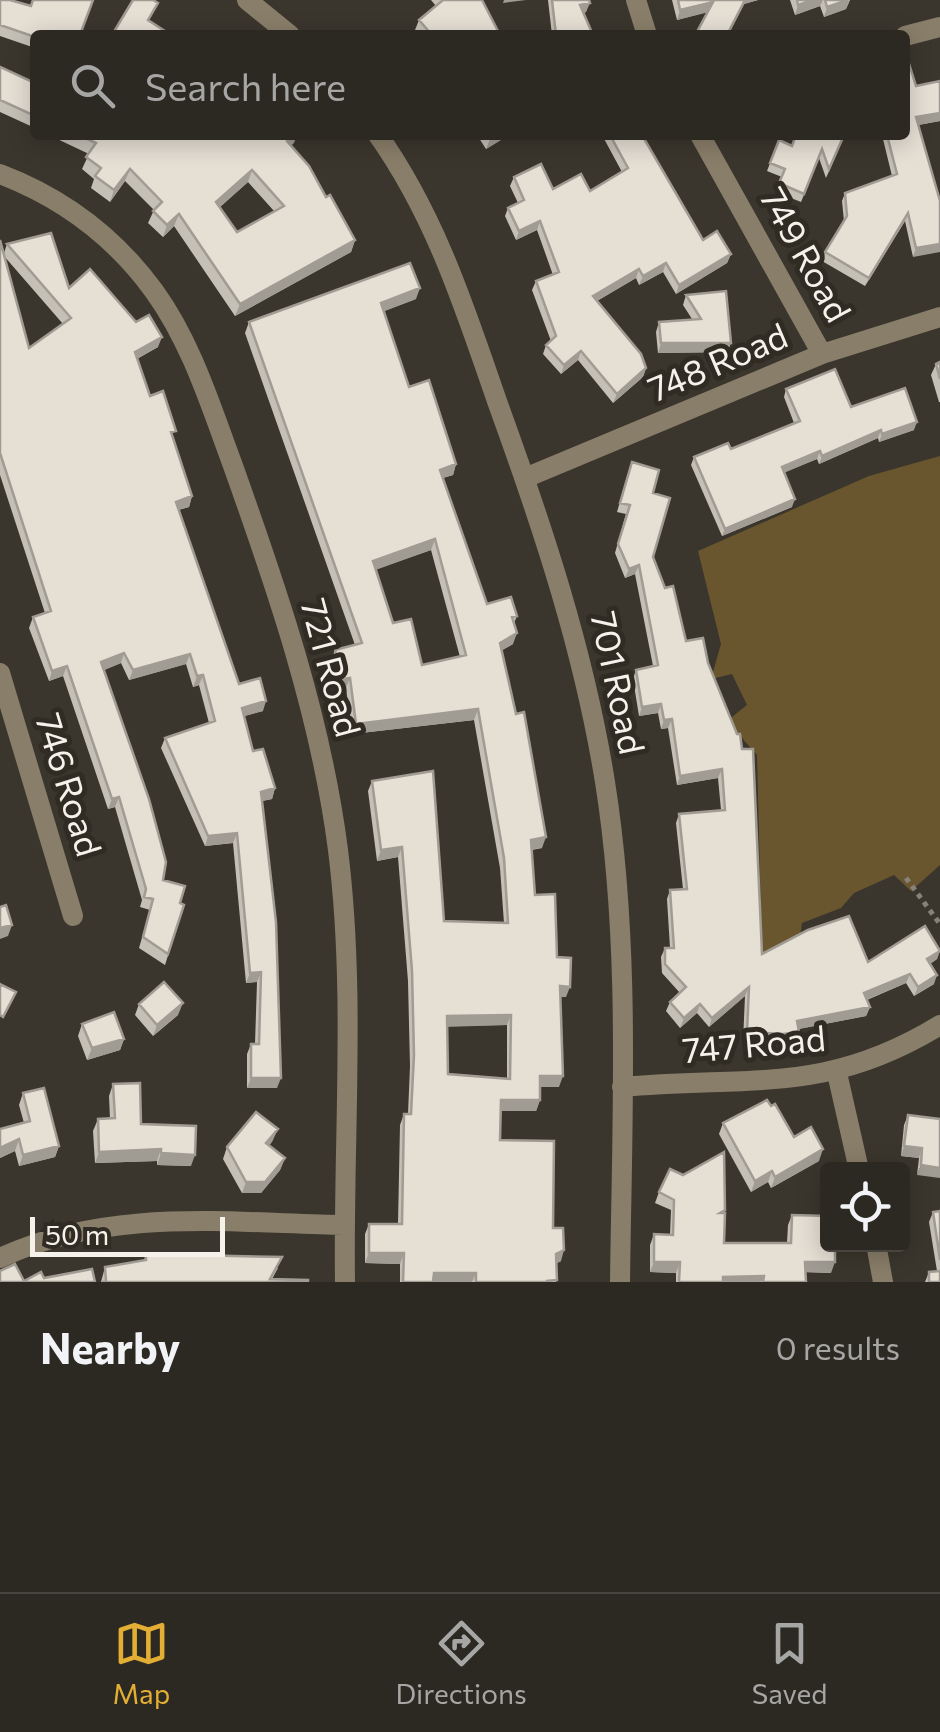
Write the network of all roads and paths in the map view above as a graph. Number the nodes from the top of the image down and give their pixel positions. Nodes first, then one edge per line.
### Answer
1 (247, 0) edge
2 (636, 0) edge
3 (940, 27) edge
4 (284, 30) edge
5 (645, 30) edge
6 (910, 35) edge
7 (382, 140) edge
8 (703, 140) edge
9 (0, 174) edge
10 (940, 317) edge
11 (822, 354) junction
12 (525, 478) junction
13 (0, 673) edge
14 (906, 878) dead end
15 (72, 916) dead end
16 (940, 924) edge
17 (940, 1025) edge
18 (837, 1072) junction
19 (622, 1087) junction
20 (858, 1162) edge
21 (344, 1226) junction
22 (877, 1252) edge
23 (0, 1258) edge
24 (345, 1282) edge
25 (620, 1282) edge
26 (883, 1282) edge

1 - 4 street
2 - 5 street
3 - 6 street
7 - 12 street, 701 Road
8 - 11 street, 749 Road
9 - 21 street, 721 Road
10 - 11 street, 748 Road
11 - 12 street, 748 Road
12 - 19 street, 701 Road
13 - 15 street, 746 Road
14 - 16 path
17 - 18 street, 747 Road
18 - 19 street, 747 Road
18 - 20 street
19 - 25 street, 701 Road
21 - 23 street
21 - 24 street, 721 Road
22 - 26 street

